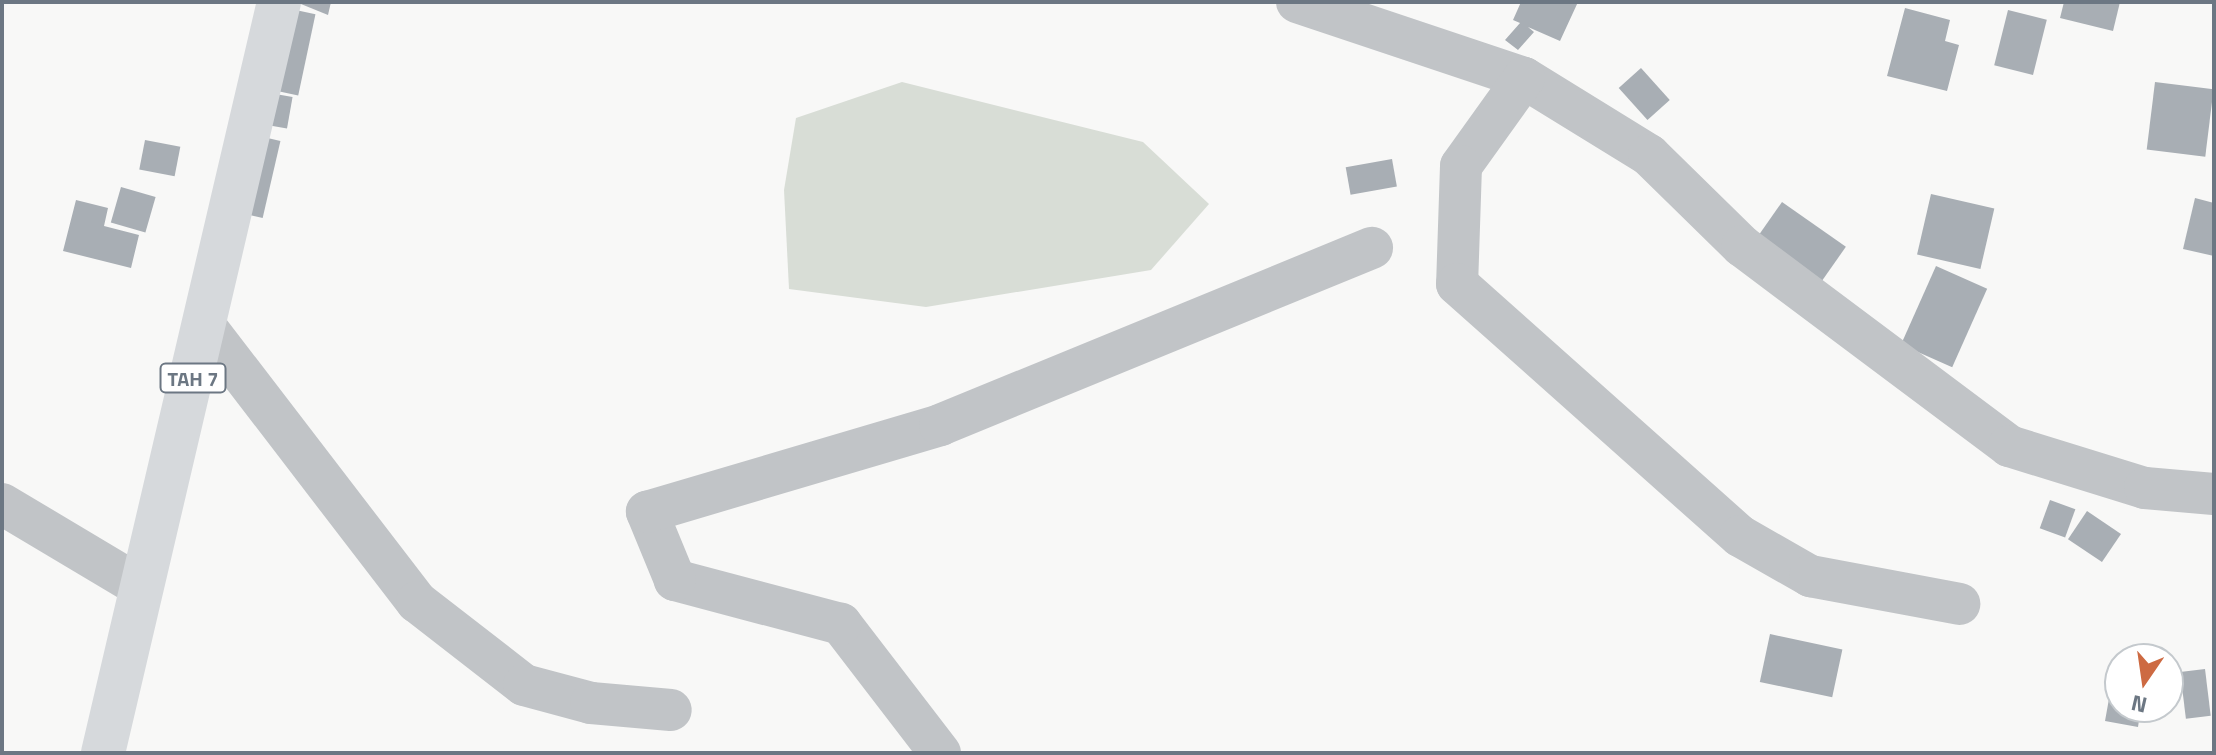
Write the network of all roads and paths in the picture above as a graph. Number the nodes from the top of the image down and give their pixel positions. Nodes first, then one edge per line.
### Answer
1 (279, 2) edge
2 (1297, 2) edge
3 (1524, 78) junction
4 (1372, 248) dead end
5 (205, 326) junction
6 (2214, 494) edge
7 (2, 504) edge
8 (141, 587) junction
9 (1959, 604) dead end
10 (671, 710) dead end
11 (103, 753) edge
12 (940, 753) edge

1 - 5 highway, TAH 7
2 - 3 street
3 - 6 street
3 - 9 street
4 - 12 street
5 - 8 highway, TAH 7
5 - 10 street
7 - 8 street
8 - 11 highway, TAH 7

